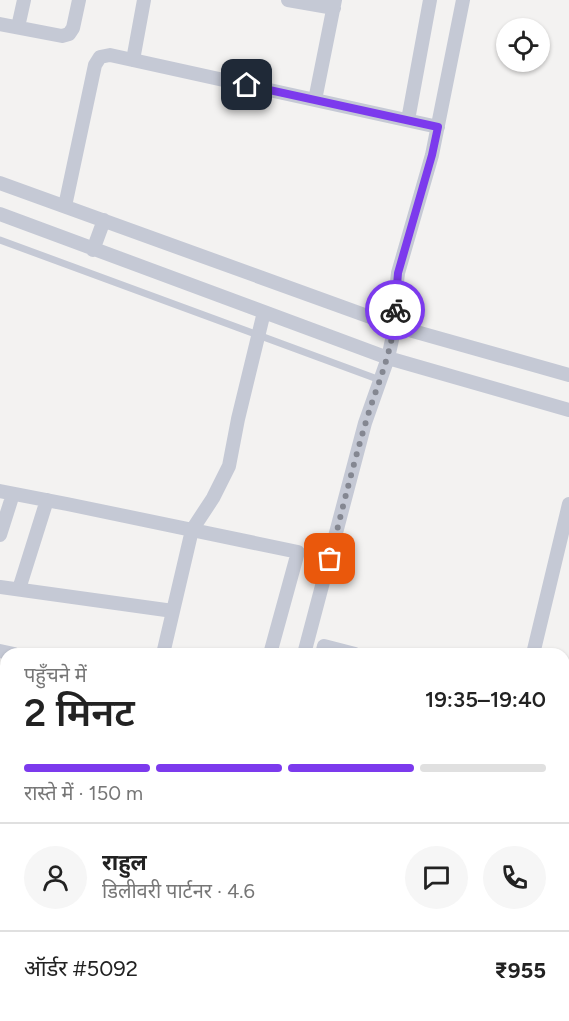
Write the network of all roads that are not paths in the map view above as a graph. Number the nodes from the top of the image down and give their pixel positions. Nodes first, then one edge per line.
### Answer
1 (24, 0) edge
2 (79, 0) edge
3 (144, 0) edge
4 (288, 0) edge
5 (430, 0) edge
6 (463, 0) edge
7 (334, 4) edge
8 (0, 24) edge
9 (18, 27) junction
10 (133, 60) junction
11 (315, 100) junction
12 (408, 120) junction
13 (438, 127) junction
14 (0, 183) edge
15 (65, 206) junction
16 (0, 214) edge
17 (104, 220) junction
18 (0, 240) edge
19 (93, 250) junction
20 (264, 312) junction
21 (395, 326) junction
22 (259, 336) junction
23 (388, 358) junction
24 (569, 375) edge
25 (380, 380) junction
26 (569, 410) edge
27 (7, 493) edge
28 (48, 500) junction
29 (569, 504) edge
30 (192, 530) junction
31 (0, 535) edge
32 (0, 587) edge
33 (20, 589) junction
34 (173, 611) junction
35 (164, 648) edge
36 (272, 648) edge
37 (306, 648) edge
38 (534, 648) edge

1 - 9 street
2 - 9 street
3 - 10 street
4 - 7 street
5 - 12 street
6 - 13 street
7 - 11 street
8 - 9 street
10 - 11 street
10 - 15 street
11 - 12 street
12 - 13 street
13 - 21 street
14 - 15 street
15 - 17 street
16 - 19 street
17 - 19 street
17 - 21 street
18 - 22 lane
19 - 20 street
20 - 22 street
20 - 23 street
21 - 23 street
21 - 24 street
22 - 25 lane
22 - 30 street
23 - 25 street
23 - 26 street
25 - 37 street
27 - 28 street
27 - 31 street
28 - 30 street
28 - 33 street
29 - 38 street
30 - 34 street
30 - 36 street
32 - 33 street
33 - 34 street
34 - 35 street

